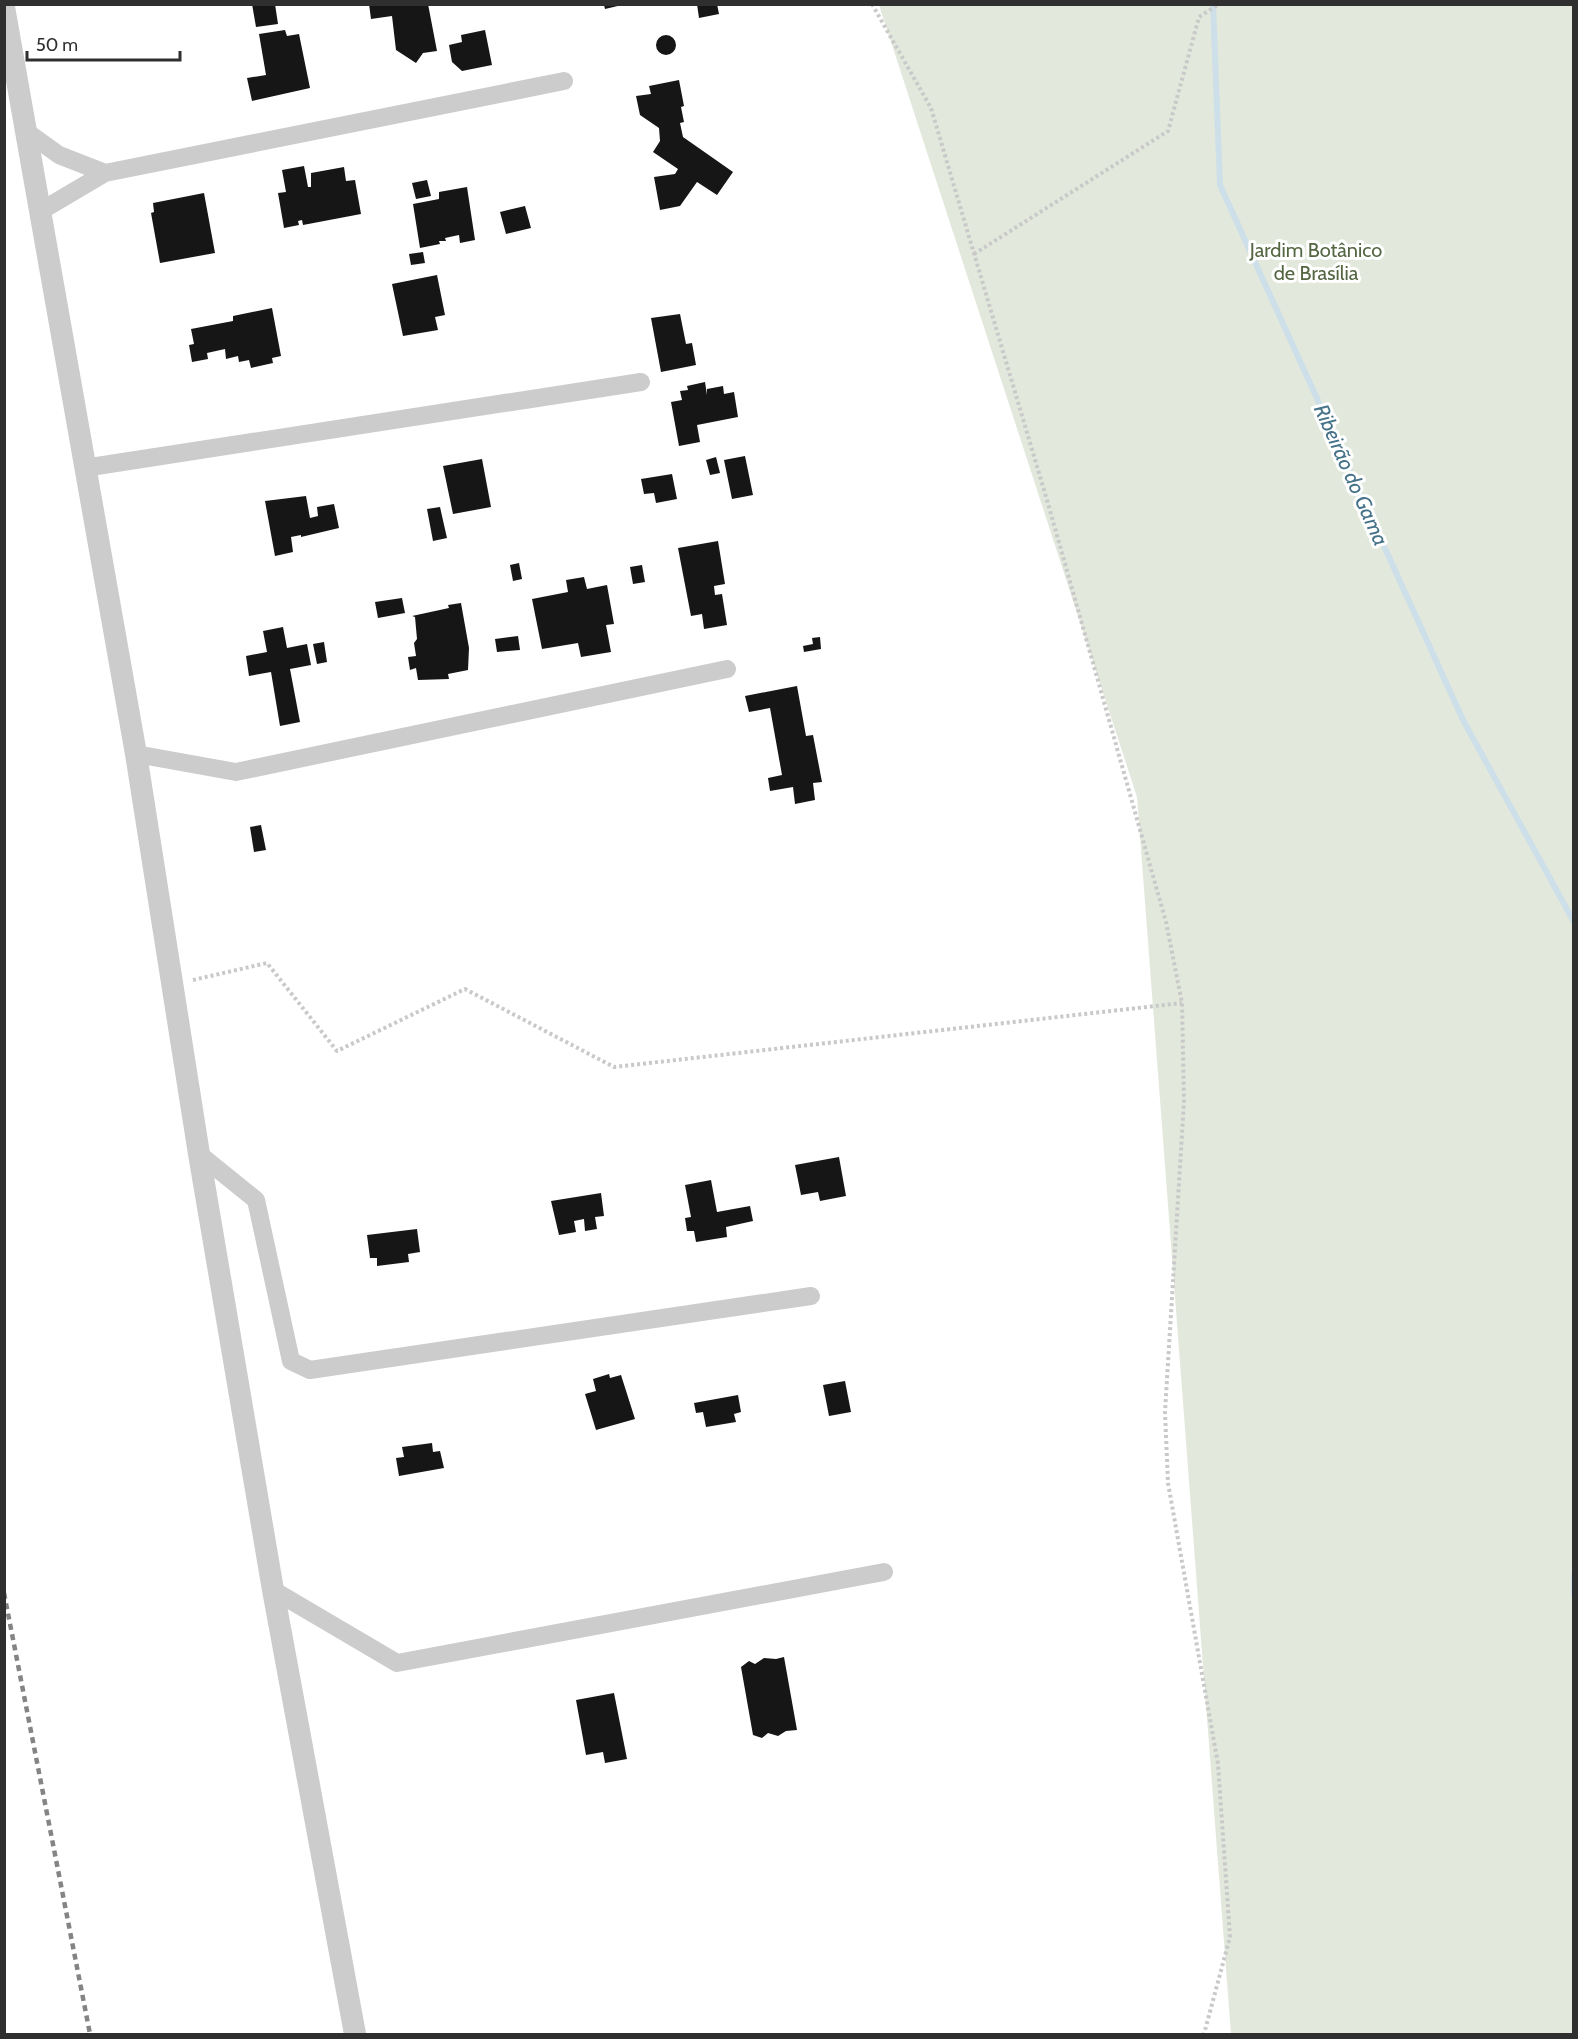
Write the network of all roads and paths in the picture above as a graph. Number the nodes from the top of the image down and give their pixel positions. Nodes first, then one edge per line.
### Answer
1 (872, 4) edge
2 (1219, 4) edge
3 (4, 7) edge
4 (564, 81) dead end
5 (27, 132) junction
6 (105, 173) junction
7 (39, 212) junction
8 (975, 254) junction
9 (641, 382) dead end
10 (84, 468) junction
11 (728, 669) dead end
12 (136, 754) junction
13 (172, 985) junction
14 (1182, 1003) junction
15 (199, 1154) junction
16 (811, 1296) dead end
17 (884, 1572) dead end
18 (273, 1590) junction
19 (356, 2034) edge
20 (1204, 2034) edge

1 - 8 path
2 - 8 path
3 - 5 street
4 - 6 street
5 - 6 street
5 - 7 street
6 - 7 street
7 - 10 street
8 - 14 path
9 - 10 street
10 - 12 street
11 - 12 street
12 - 13 street
13 - 14 path
13 - 15 street
14 - 20 path
15 - 16 street
15 - 18 street
17 - 18 street
18 - 19 street

